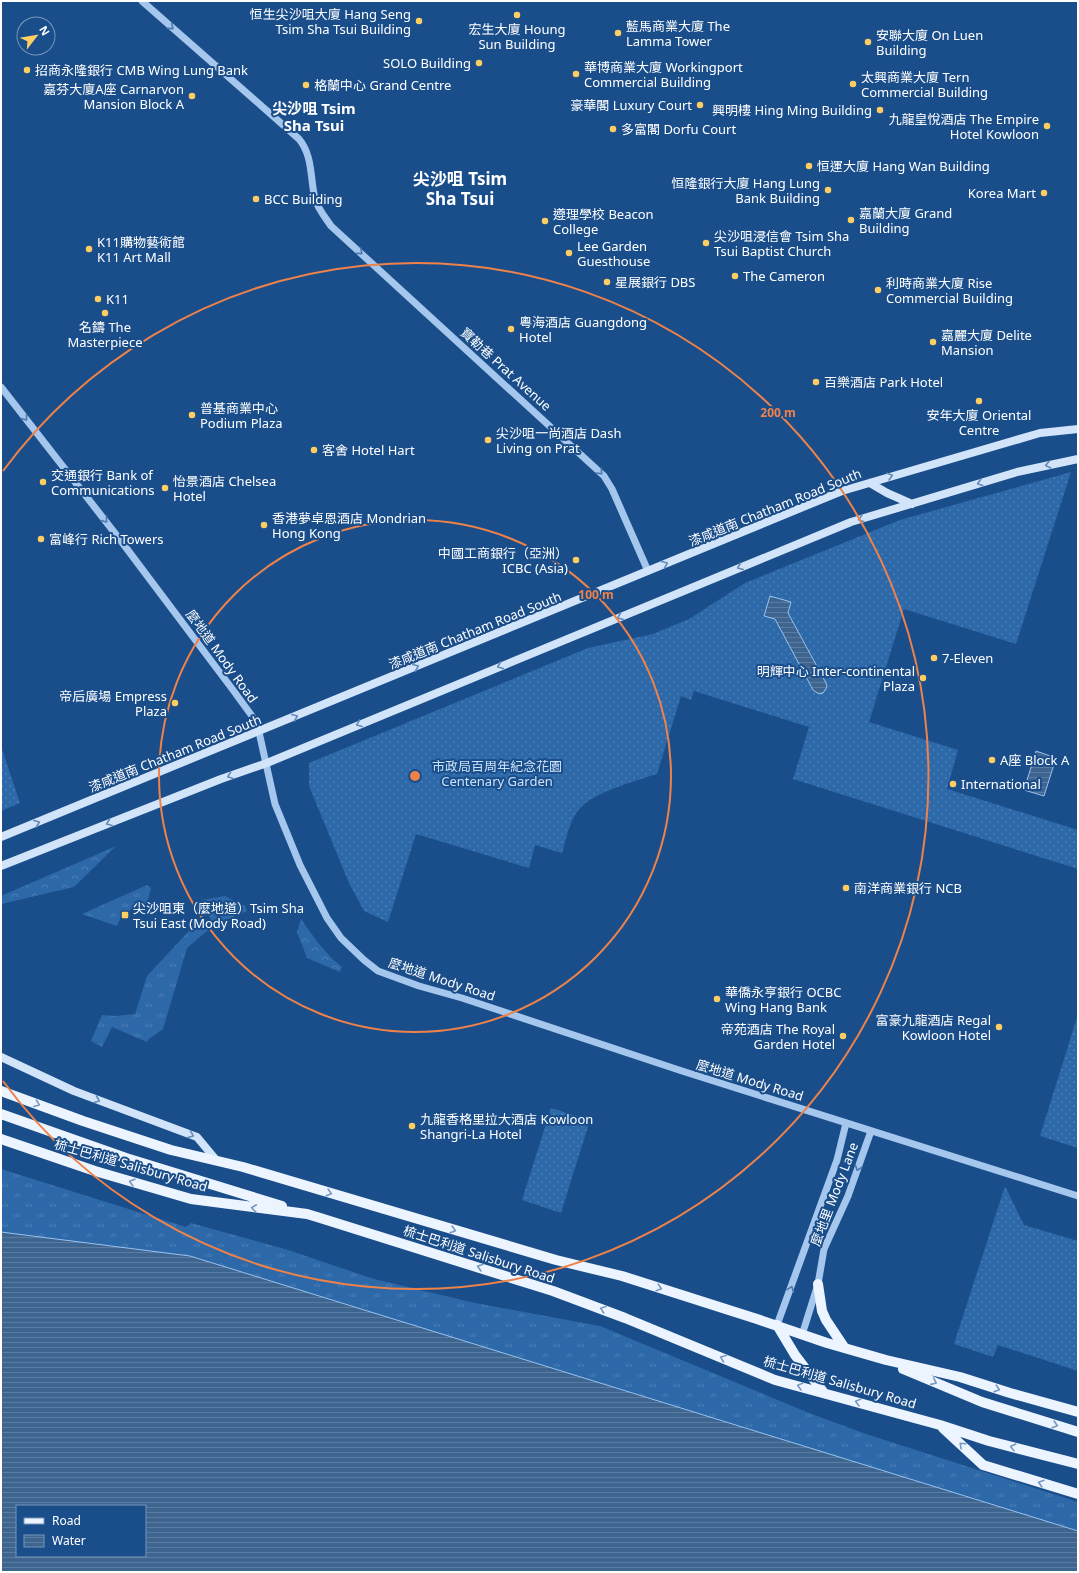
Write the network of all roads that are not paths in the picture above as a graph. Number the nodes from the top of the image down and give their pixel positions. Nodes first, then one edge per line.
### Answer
1 (142, 1) edge
2 (1, 387) edge
3 (1078, 429) edge
4 (1078, 458) edge
5 (870, 483) junction
6 (912, 504) junction
7 (648, 571) junction
8 (260, 732) junction
9 (267, 762) junction
10 (1, 838) edge
11 (1, 866) edge
12 (1, 1057) edge
13 (1, 1091) edge
14 (1, 1114) edge
15 (846, 1123) junction
16 (871, 1131) junction
17 (1, 1139) edge
18 (217, 1160) junction
19 (1078, 1196) edge
20 (307, 1214) junction
21 (818, 1284) junction
22 (777, 1325) junction
23 (802, 1334) junction
24 (844, 1347) junction
25 (886, 1360) junction
26 (824, 1393) junction
27 (1078, 1412) edge
28 (940, 1425) junction
29 (1078, 1432) edge
30 (1078, 1464) edge
31 (1078, 1494) edge

1 -> 7 street, 寶勒巷 Prat Avenue
2 -> 8 street, 麼地道 Mody Road
5 -> 3 main road, 漆咸道南 Chatham Road South
4 -> 6 main road
5 - 6 main road
7 -> 5 main road, 漆咸道南 Chatham Road South
6 -> 9 main road
8 -> 7 main road, 漆咸道南 Chatham Road South
8 - 9 street, 麼地道 Mody Road
10 -> 8 main road, 漆咸道南 Chatham Road South
9 -> 11 main road
9 - 15 street, 麼地道 Mody Road
12 -> 18 main road
13 -> 18 main road, 梳士巴利道 Salisbury Road
14 - 20 main road
15 - 16 street, 麼地道 Mody Road
22 -> 15 street, 麼地里 Mody Lane
16 - 19 street, 麼地道 Mody Road
16 -> 21 street, 麼地里 Mody Lane
20 -> 17 main road, 梳士巴利道 Salisbury Road
18 -> 22 main road, 梳士巴利道 Salisbury Road
26 -> 20 main road, 梳士巴利道 Salisbury Road
21 - 23 street, 麼地里 Mody Lane
21 - 24 main road
22 - 23 main road, 梳士巴利道 Salisbury Road
22 - 26 main road
23 - 24 main road, 梳士巴利道 Salisbury Road
24 - 25 main road, 梳士巴利道 Salisbury Road
25 -> 27 main road, 梳士巴利道 Salisbury Road
25 -> 29 main road, 梳士巴利道 Salisbury Road
28 -> 26 main road, 梳士巴利道 Salisbury Road
30 -> 28 main road, 梳士巴利道 Salisbury Road
31 -> 28 main road, 梳士巴利道 Salisbury Road

